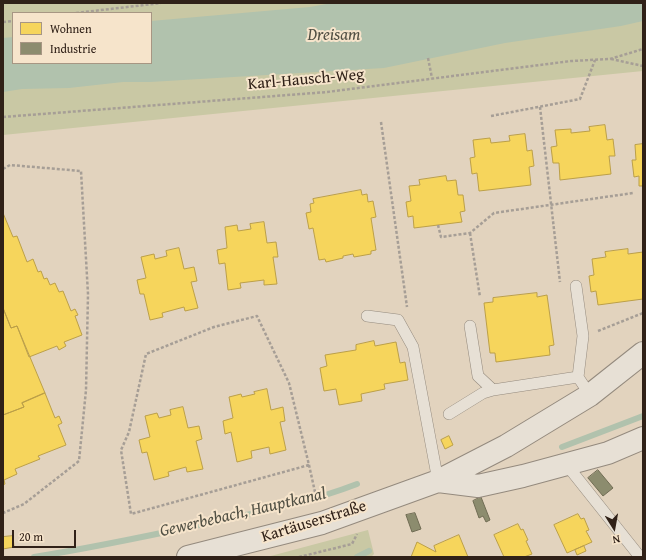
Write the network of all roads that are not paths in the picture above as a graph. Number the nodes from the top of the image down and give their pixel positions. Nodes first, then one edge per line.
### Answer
1 (576, 286) dead end
2 (367, 316) dead end
3 (470, 326) dead end
4 (643, 353) edge
5 (578, 377) junction
6 (493, 390) junction
7 (590, 395) junction
8 (449, 414) dead end
9 (643, 438) edge
10 (566, 464) junction
11 (438, 481) junction
12 (213, 554) edge
13 (188, 557) edge
14 (640, 557) edge

1 - 5 lane
2 - 11 lane
3 - 6 lane
4 - 7 street, Kartäuserstraße
5 - 6 lane
5 - 7 lane
6 - 8 lane
7 - 11 street, Kartäuserstraße
9 - 10 street, Kartäuserstraße
10 - 11 street, Kartäuserstraße
10 - 14 lane
11 - 12 street, Kartäuserstraße
12 - 13 street, Kartäuserstraße

